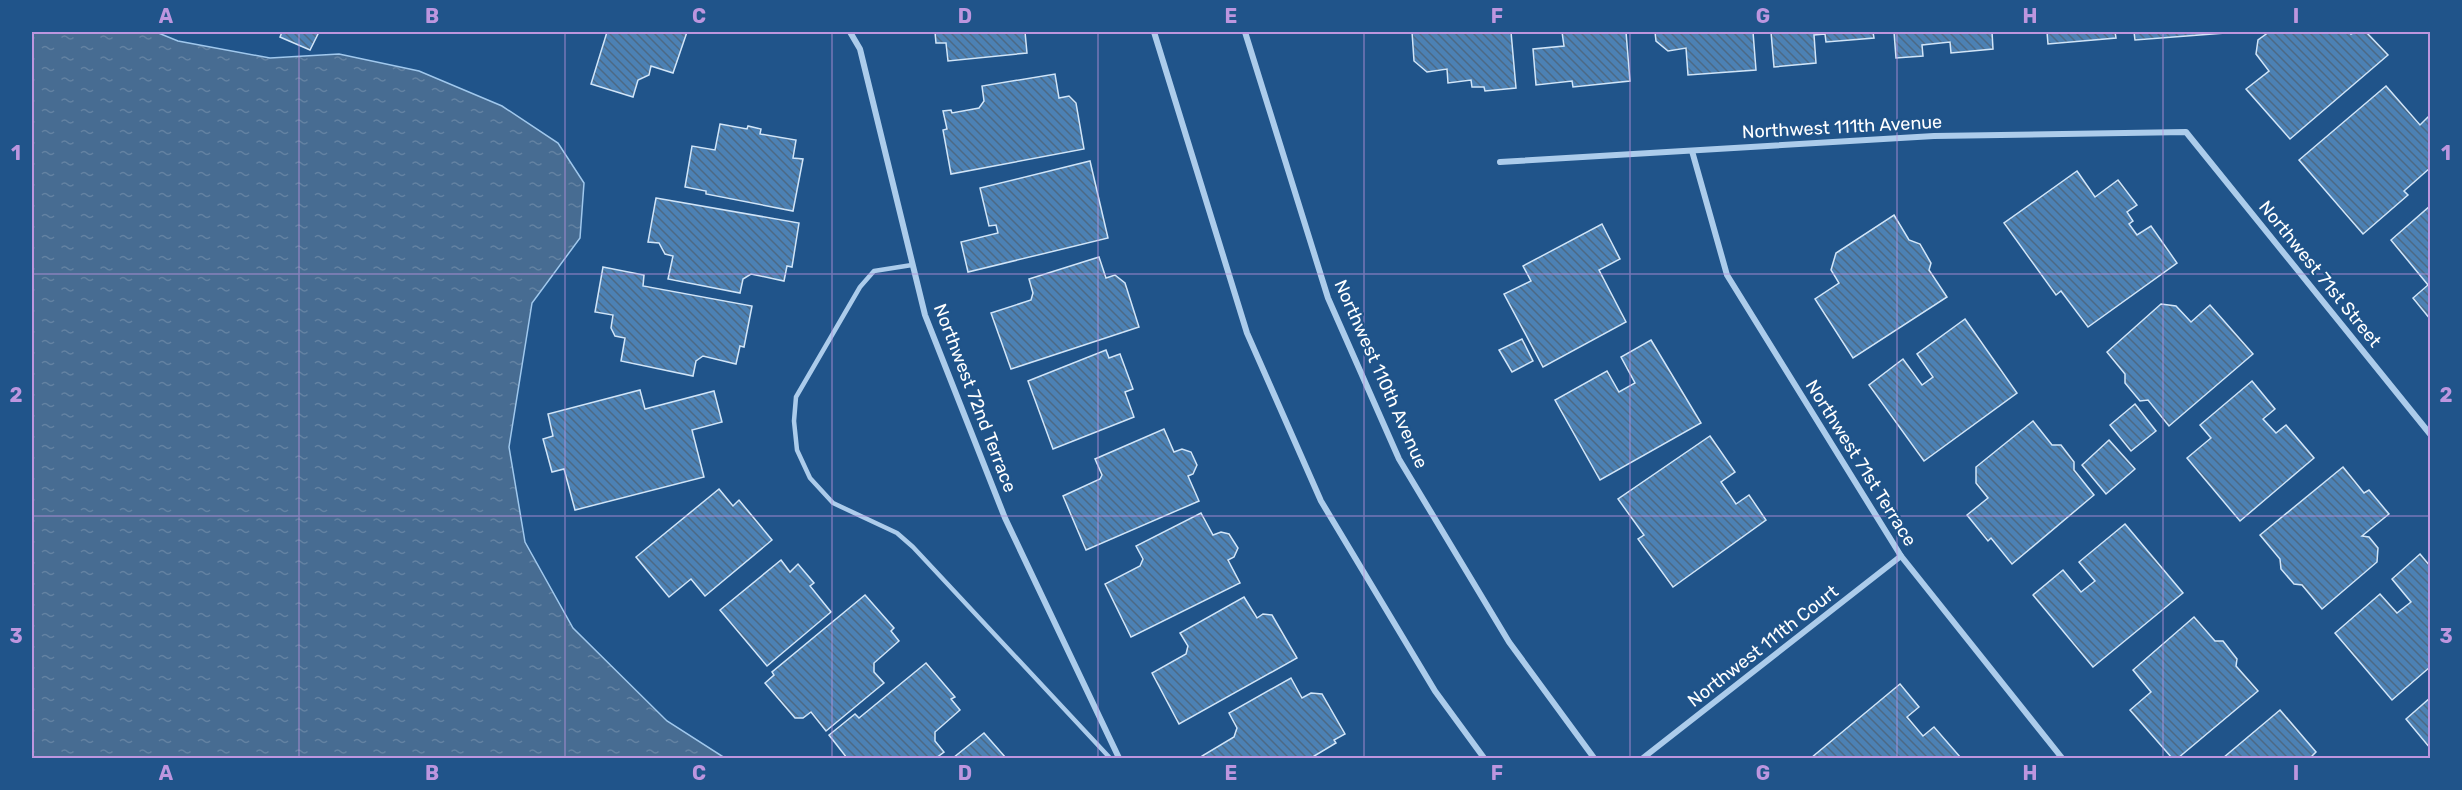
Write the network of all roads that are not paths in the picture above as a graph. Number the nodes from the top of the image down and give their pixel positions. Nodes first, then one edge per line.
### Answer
1 (850, 32) edge
2 (1154, 32) edge
3 (1245, 32) edge
4 (2186, 132) joint
5 (1692, 151) junction
6 (1500, 162) dead end
7 (912, 265) junction
8 (2430, 434) edge
9 (1901, 556) junction
10 (1110, 759) edge
11 (1119, 759) edge
12 (1484, 759) edge
13 (1594, 759) edge
14 (1643, 759) edge
15 (2062, 759) edge

1 - 7 street, Northwest 72nd Terrace
2 - 12 street
3 - 13 street, Northwest 110th Avenue
4 - 5 street, Northwest 111th Avenue
4 - 8 street, Northwest 71st Street
5 - 6 street, Northwest 111th Avenue
5 - 9 street, Northwest 71st Terrace
7 - 10 lane
7 - 11 street, Northwest 72nd Terrace
9 - 14 street, Northwest 111th Court
9 - 15 street, Northwest 71st Terrace

